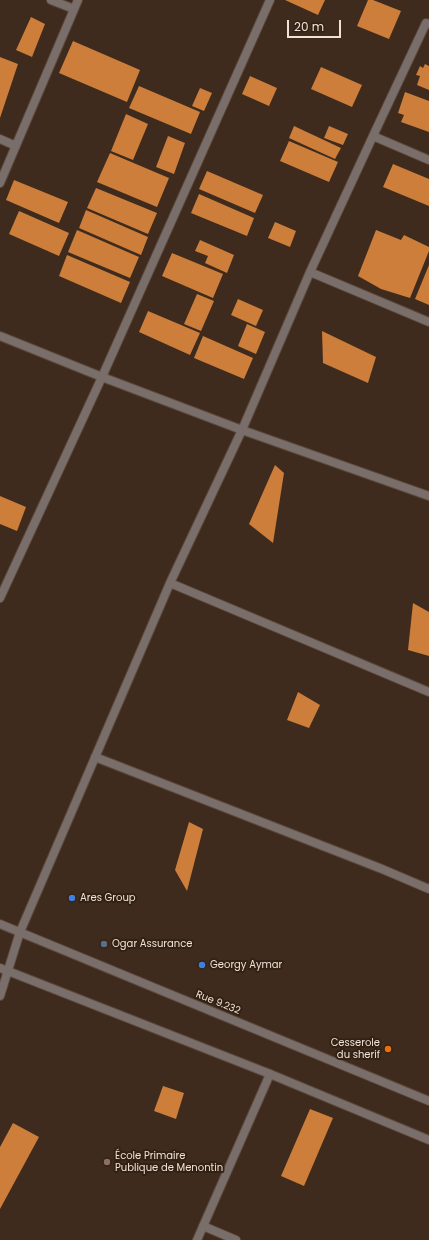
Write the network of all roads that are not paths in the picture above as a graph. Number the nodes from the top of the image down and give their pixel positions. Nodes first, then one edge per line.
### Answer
1 (50, 0) edge
2 (78, 0) edge
3 (270, 0) edge
4 (74, 9) junction
5 (429, 24) edge
6 (373, 136) junction
7 (0, 139) edge
8 (16, 146) junction
9 (429, 160) edge
10 (0, 183) edge
11 (310, 272) junction
12 (429, 322) edge
13 (0, 336) edge
14 (102, 377) junction
15 (242, 430) junction
16 (429, 496) edge
17 (170, 583) junction
18 (0, 598) edge
19 (429, 692) edge
20 (95, 757) junction
21 (429, 889) edge
22 (0, 924) edge
23 (20, 932) junction
24 (4, 970) edge
25 (0, 996) edge
26 (270, 1074) junction
27 (429, 1101) edge
28 (429, 1140) edge
29 (203, 1226) junction
30 (197, 1240) edge
31 (236, 1240) edge

1 - 4 street
2 - 4 street
3 - 14 street
4 - 8 street
5 - 6 street
6 - 9 street
6 - 11 street
7 - 8 street
8 - 10 street
11 - 12 street
11 - 15 street
13 - 14 street
14 - 15 street
14 - 18 street
15 - 16 street
15 - 17 street
17 - 19 street
17 - 20 street
20 - 21 street
20 - 23 street
22 - 23 street, Rue 9.232
23 - 24 street
23 - 27 street, Rue 9.232
24 - 25 street
24 - 26 street
26 - 28 street
26 - 29 street
29 - 30 street
29 - 31 street

